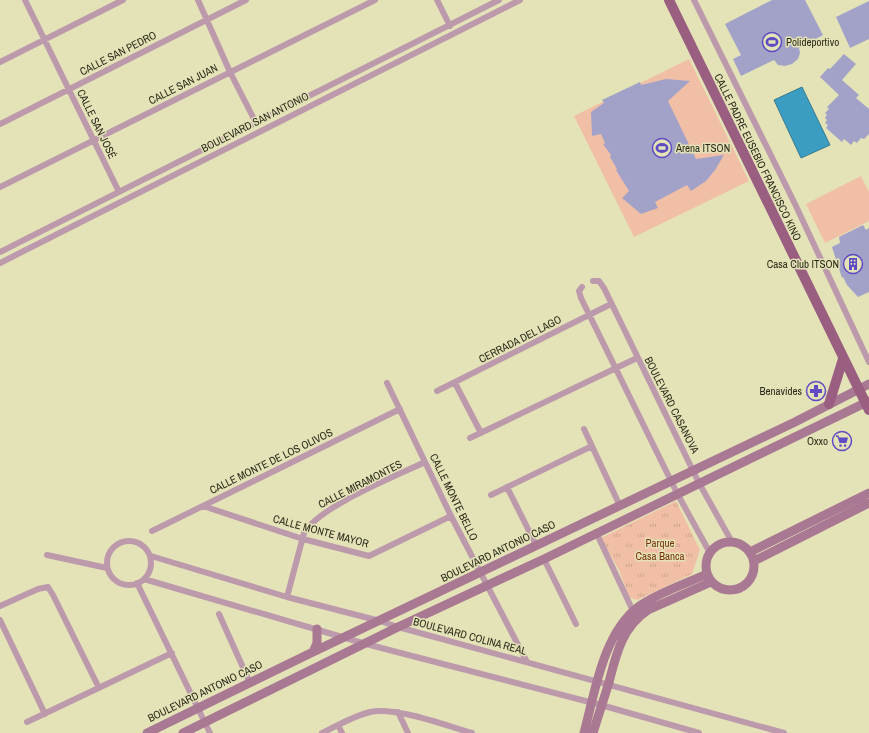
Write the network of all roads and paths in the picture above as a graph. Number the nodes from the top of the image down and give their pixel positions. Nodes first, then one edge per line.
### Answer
1 (25, 0) edge
2 (122, 0) edge
3 (198, 0) edge
4 (246, 0) edge
5 (375, 0) edge
6 (437, 0) edge
7 (499, 0) edge
8 (520, 0) edge
9 (669, 0) edge
10 (694, 0) edge
11 (477, 13) dead end
12 (207, 19) junction
13 (450, 26) junction
14 (454, 33) junction
15 (43, 39) junction
16 (0, 62) edge
17 (230, 72) junction
18 (68, 90) junction
19 (256, 123) junction
20 (0, 124) edge
21 (93, 140) junction
22 (0, 188) edge
23 (119, 192) junction
24 (0, 252) edge
25 (0, 263) edge
26 (593, 281) dead end
27 (582, 287) dead end
28 (611, 304) junction
29 (589, 315) junction
30 (637, 358) junction
31 (843, 359) junction
32 (869, 362) edge
33 (616, 368) junction
34 (387, 383) dead end
35 (455, 383) junction
36 (869, 384) edge
37 (858, 390) junction
38 (437, 391) dead end
39 (829, 404) junction
40 (868, 405) edge
41 (400, 409) junction
42 (795, 422) junction
43 (584, 429) dead end
44 (481, 433) junction
45 (801, 434) junction
46 (470, 438) dead end
47 (592, 446) junction
48 (745, 447) junction
49 (751, 458) junction
50 (425, 462) junction
51 (694, 471) junction
52 (672, 481) junction
53 (699, 483) junction
54 (507, 487) junction
55 (677, 493) junction
56 (869, 493) edge
57 (491, 495) dead end
58 (869, 503) edge
59 (203, 506) junction
60 (620, 506) junction
61 (451, 516) junction
62 (152, 531) dead end
63 (596, 532) junction
64 (303, 539) junction
65 (732, 542) junction
66 (536, 545) junction
67 (750, 552) junction
68 (710, 553) junction
69 (47, 555) dead end
70 (151, 556) junction
71 (544, 559) junction
72 (754, 561) junction
73 (107, 568) junction
74 (481, 573) junction
75 (709, 578) junction
76 (144, 579) junction
77 (137, 583) junction
78 (487, 586) junction
79 (287, 598) junction
80 (0, 606) edge
81 (633, 611) junction
82 (219, 614) dead end
83 (0, 620) edge
84 (380, 621) junction
85 (576, 624) dead end
86 (398, 627) junction
87 (318, 629) junction
88 (345, 637) junction
89 (366, 644) junction
90 (313, 652) junction
91 (172, 653) junction
92 (527, 662) junction
93 (598, 682) junction
94 (250, 683) junction
95 (608, 684) junction
96 (99, 688) junction
97 (591, 704) junction
98 (601, 705) junction
99 (198, 708) junction
100 (398, 712) junction
101 (45, 714) junction
102 (27, 722) dead end
103 (205, 723) junction
104 (338, 725) junction
105 (147, 733) edge
106 (183, 733) edge
107 (210, 733) edge
108 (322, 733) edge
109 (342, 733) edge
110 (408, 733) edge
111 (472, 733) edge
112 (584, 733) edge
113 (593, 733) edge
114 (699, 733) edge
115 (784, 733) edge

1 - 15 street, CALLE SAN JOSÉ
2 - 15 street
3 - 12 street
4 - 12 street, CALLE SAN PEDRO
5 - 17 street, CALLE SAN JUAN
6 - 13 street
7 - 13 street, BOULEVARD SAN ANTONIO
8 - 14 street, BOULEVARD SAN ANTONIO
9 - 31 main road, CALLE PADRE EUSEBIO FRANCISCO KINO
10 - 32 street, CALLE PADRE EUSEBIO FRANCISCO KINO
11 - 13 street
12 - 17 street
12 - 18 street, CALLE SAN PEDRO
13 - 14 street
13 - 19 street, BOULEVARD SAN ANTONIO
14 - 25 street, BOULEVARD SAN ANTONIO
15 - 16 street
15 - 18 street, CALLE SAN JOSÉ
17 - 19 street
17 - 21 street, CALLE SAN JUAN
18 - 20 street, CALLE SAN PEDRO
18 - 21 street, CALLE SAN JOSÉ
19 - 23 street, BOULEVARD SAN ANTONIO
21 - 22 street, CALLE SAN JUAN
21 - 23 street, CALLE SAN JOSÉ
23 - 24 street, BOULEVARD SAN ANTONIO
26 - 28 street, BOULEVARD CASANOVA
27 - 29 street
28 - 29 street, CERRADA DEL LAGO
28 - 30 street, BOULEVARD CASANOVA
29 - 33 street
29 - 35 street, CERRADA DEL LAGO
30 - 33 street
30 - 51 street, BOULEVARD CASANOVA
31 - 37 main road, CALLE PADRE EUSEBIO FRANCISCO KINO
31 - 39 main road
33 - 44 street
33 - 52 street
34 - 41 street, CALLE MONTE BELLO
35 - 38 street, CERRADA DEL LAGO
35 - 44 street
36 - 37 main road, BOULEVARD ANTONIO CASO
37 - 39 main road, BOULEVARD ANTONIO CASO
37 - 40 main road, CALLE PADRE EUSEBIO FRANCISCO KINO
39 - 42 main road, BOULEVARD ANTONIO CASO
40 - 45 main road
41 - 50 street, CALLE MONTE BELLO
41 - 59 street, CALLE MONTE DE LOS OLIVOS
42 - 45 main road
42 - 48 main road, BOULEVARD ANTONIO CASO
43 - 47 street
44 - 46 street
45 - 49 main road
47 - 54 street
47 - 60 street
48 - 49 main road
48 - 51 main road, BOULEVARD ANTONIO CASO
49 - 53 main road
50 - 61 street, CALLE MONTE BELLO
50 - 64 street, CALLE MIRAMONTES
51 - 52 main road, BOULEVARD ANTONIO CASO
51 - 53 street, BOULEVARD CASANOVA
52 - 55 street
52 - 60 main road, BOULEVARD ANTONIO CASO
53 - 55 main road
53 - 65 street, BOULEVARD CASANOVA
54 - 57 street
54 - 66 street
55 - 63 main road
55 - 68 street
56 - 67 main road
58 - 72 main road
59 - 62 street, CALLE MONTE DE LOS OLIVOS
59 - 64 street, CALLE MONTE MAYOR
60 - 66 main road, BOULEVARD ANTONIO CASO
61 - 64 street, CALLE MONTE MAYOR
61 - 74 street, CALLE MONTE BELLO
63 - 71 main road
63 - 81 street
64 - 79 street, CALLE MIRAMONTES
65 - 67 main road
65 - 68 main road
66 - 74 main road, BOULEVARD ANTONIO CASO
67 - 72 main road
68 - 75 main road
69 - 73 street
70 - 73 street
70 - 76 street
70 - 79 street, BOULEVARD COLINA REAL
71 - 78 main road
71 - 85 street
72 - 75 main road
73 - 77 street
74 - 78 street, CALLE MONTE BELLO
74 - 84 main road, BOULEVARD ANTONIO CASO
75 - 81 main road
75 - 95 main road
76 - 77 street
76 - 87 street
77 - 91 street
78 - 86 main road
78 - 92 street, CALLE MONTE BELLO
79 - 84 street, BOULEVARD COLINA REAL
80 - 96 street
81 - 93 main road
82 - 94 street
83 - 101 street
84 - 86 street, BOULEVARD COLINA REAL
84 - 88 main road, BOULEVARD ANTONIO CASO
86 - 89 main road
86 - 92 street, BOULEVARD COLINA REAL
87 - 88 street
87 - 90 main road
88 - 89 street
88 - 90 main road, BOULEVARD ANTONIO CASO
89 - 97 street
89 - 103 main road
90 - 94 main road, BOULEVARD ANTONIO CASO
91 - 96 street
91 - 99 street
92 - 93 street, BOULEVARD COLINA REAL
93 - 95 street, BOULEVARD COLINA REAL
93 - 97 main road
94 - 99 main road, BOULEVARD ANTONIO CASO
95 - 98 main road
95 - 115 street, BOULEVARD COLINA REAL
96 - 101 street
97 - 98 street
97 - 112 main road
98 - 113 main road
98 - 114 street
99 - 103 street
99 - 105 main road, BOULEVARD ANTONIO CASO
100 - 104 street
100 - 110 street
100 - 111 street
101 - 102 street
103 - 106 main road
103 - 107 street
104 - 108 street
104 - 109 street

